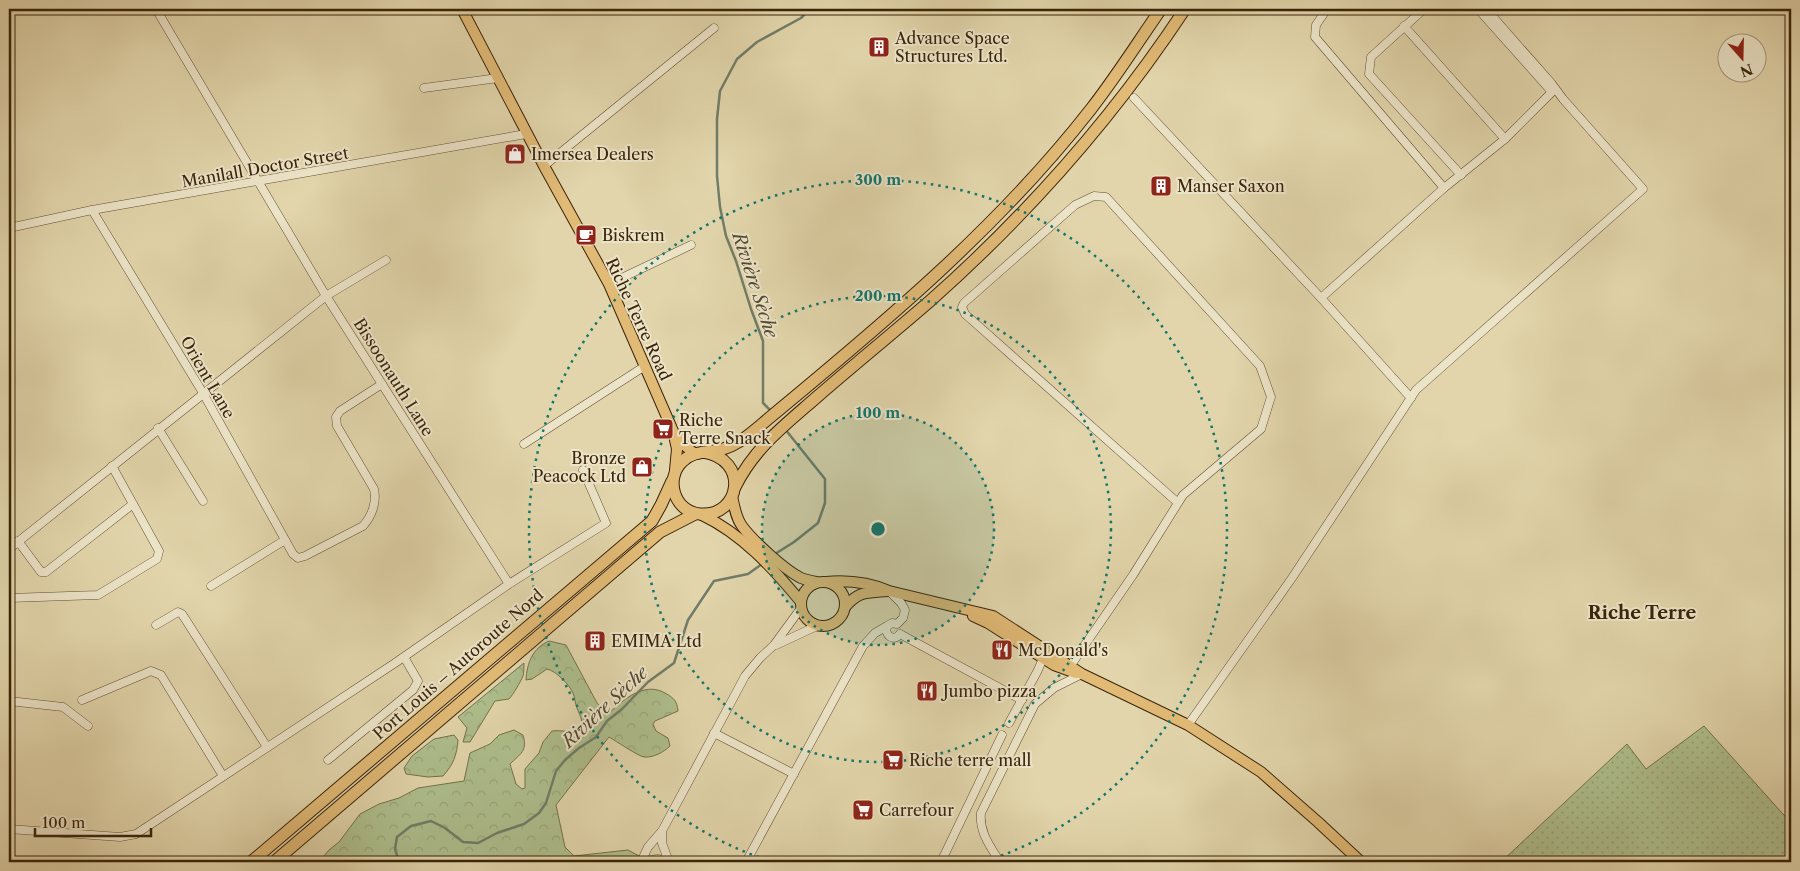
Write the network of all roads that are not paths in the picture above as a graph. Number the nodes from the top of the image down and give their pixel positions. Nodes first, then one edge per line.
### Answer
1 (156, 9) edge
2 (462, 9) edge
3 (1161, 9) edge
4 (1185, 9) edge
5 (1327, 9) edge
6 (1424, 9) edge
7 (1478, 9) edge
8 (1486, 9) edge
9 (1404, 26) junction
10 (714, 28) dead end
11 (498, 78) junction
12 (424, 88) dead end
13 (1134, 98) dead end
14 (526, 134) junction
15 (1505, 139) junction
16 (544, 166) junction
17 (1461, 175) junction
18 (260, 182) junction
19 (1444, 188) junction
20 (92, 210) junction
21 (9, 228) edge
22 (691, 246) dead end
23 (386, 260) dead end
24 (609, 284) junction
25 (326, 296) junction
26 (1321, 298) junction
27 (645, 366) junction
28 (382, 384) junction
29 (203, 393) junction
30 (1411, 398) junction
31 (158, 428) junction
32 (673, 431) junction
33 (524, 444) dead end
34 (699, 453) junction
35 (112, 466) junction
36 (583, 470) dead end
37 (674, 475) junction
38 (733, 492) junction
39 (203, 501) dead end
40 (1177, 502) junction
41 (133, 504) junction
42 (699, 514) junction
43 (285, 540) junction
44 (18, 541) junction
45 (9, 549) edge
46 (821, 582) junction
47 (509, 584) junction
48 (211, 586) dead end
49 (889, 591) junction
50 (9, 598) edge
51 (801, 605) junction
52 (845, 606) junction
53 (897, 624) junction
54 (156, 625) dead end
55 (819, 625) junction
56 (887, 626) junction
57 (900, 634) junction
58 (889, 636) junction
59 (868, 639) junction
60 (774, 646) junction
61 (1045, 654) junction
62 (404, 657) junction
63 (1071, 665) junction
64 (1082, 674) junction
65 (82, 700) dead end
66 (1022, 700) junction
67 (9, 701) edge
68 (1009, 723) dead end
69 (1188, 725) junction
70 (88, 726) dead end
71 (714, 733) junction
72 (1002, 734) dead end
73 (267, 747) junction
74 (328, 760) dead end
75 (794, 774) junction
76 (223, 776) junction
77 (9, 829) edge
78 (662, 831) junction
79 (251, 862) edge
80 (274, 862) edge
81 (641, 862) edge
82 (646, 862) edge
83 (669, 862) edge
84 (746, 862) edge
85 (941, 862) edge
86 (1000, 862) edge
87 (1361, 862) edge

1 - 18 street, Bissoonauth Lane
2 - 11 main road, Riche Terre Road
3 - 34 highway
4 - 38 highway
5 - 19 street
6 - 9 street
7 - 15 street
8 - 30 street
9 - 15 street
9 - 17 street
10 - 16 street
11 - 12 street
11 - 14 main road, Riche Terre Road
13 - 26 street
14 - 16 main road, Riche Terre Road
14 - 18 street, Manilall Doctor Street
15 - 17 street
16 - 24 main road, Riche Terre Road
17 - 19 street
18 - 20 street, Manilall Doctor Street
18 - 25 street, Bissoonauth Lane
19 - 26 street
20 - 21 street, Manilall Doctor Street
20 - 29 street, Orient Lane
22 - 24 street
23 - 25 street
24 - 27 main road, Riche Terre Road
25 - 28 street, Bissoonauth Lane
25 - 29 street
26 - 30 street
27 - 32 main road, Riche Terre Road
27 - 33 street
28 - 43 street, Orient Lane
28 - 47 street, Bissoonauth Lane
29 - 31 street
29 - 43 street, Orient Lane
30 - 69 street
31 - 35 street
31 - 39 street
32 - 34 main road
32 - 37 main road
34 - 37 highway
34 - 38 highway
35 - 41 street
35 - 44 street
36 - 47 street
37 - 42 highway
37 - 79 highway, Port Louis – Autoroute Nord
38 - 42 highway
38 - 46 main road
40 - 40 street
40 - 63 street
41 - 44 street
41 - 50 street
42 - 51 main road
42 - 80 highway, Port Louis – Autoroute Nord
43 - 48 street
44 - 45 street
46 - 49 main road
46 - 51 main road
46 - 52 main road
47 - 62 street
49 - 52 main road
49 - 53 street
49 - 61 main road
51 - 55 main road
51 - 60 street
52 - 55 main road
53 - 56 street
53 - 57 street
54 - 73 street
55 - 60 street
56 - 58 street
56 - 59 street
57 - 58 street
57 - 66 street
58 - 59 street
59 - 75 street
60 - 71 street
61 - 63 main road
61 - 64 main road
61 - 66 street
62 - 73 street
62 - 74 street
63 - 64 main road
64 - 69 main road
64 - 86 street
65 - 76 street
66 - 68 street
67 - 70 street
69 - 87 main road
71 - 75 street
71 - 78 street
72 - 85 street
73 - 76 street
75 - 84 street
76 - 77 street
78 - 81 street
78 - 83 street
82 - 83 street

